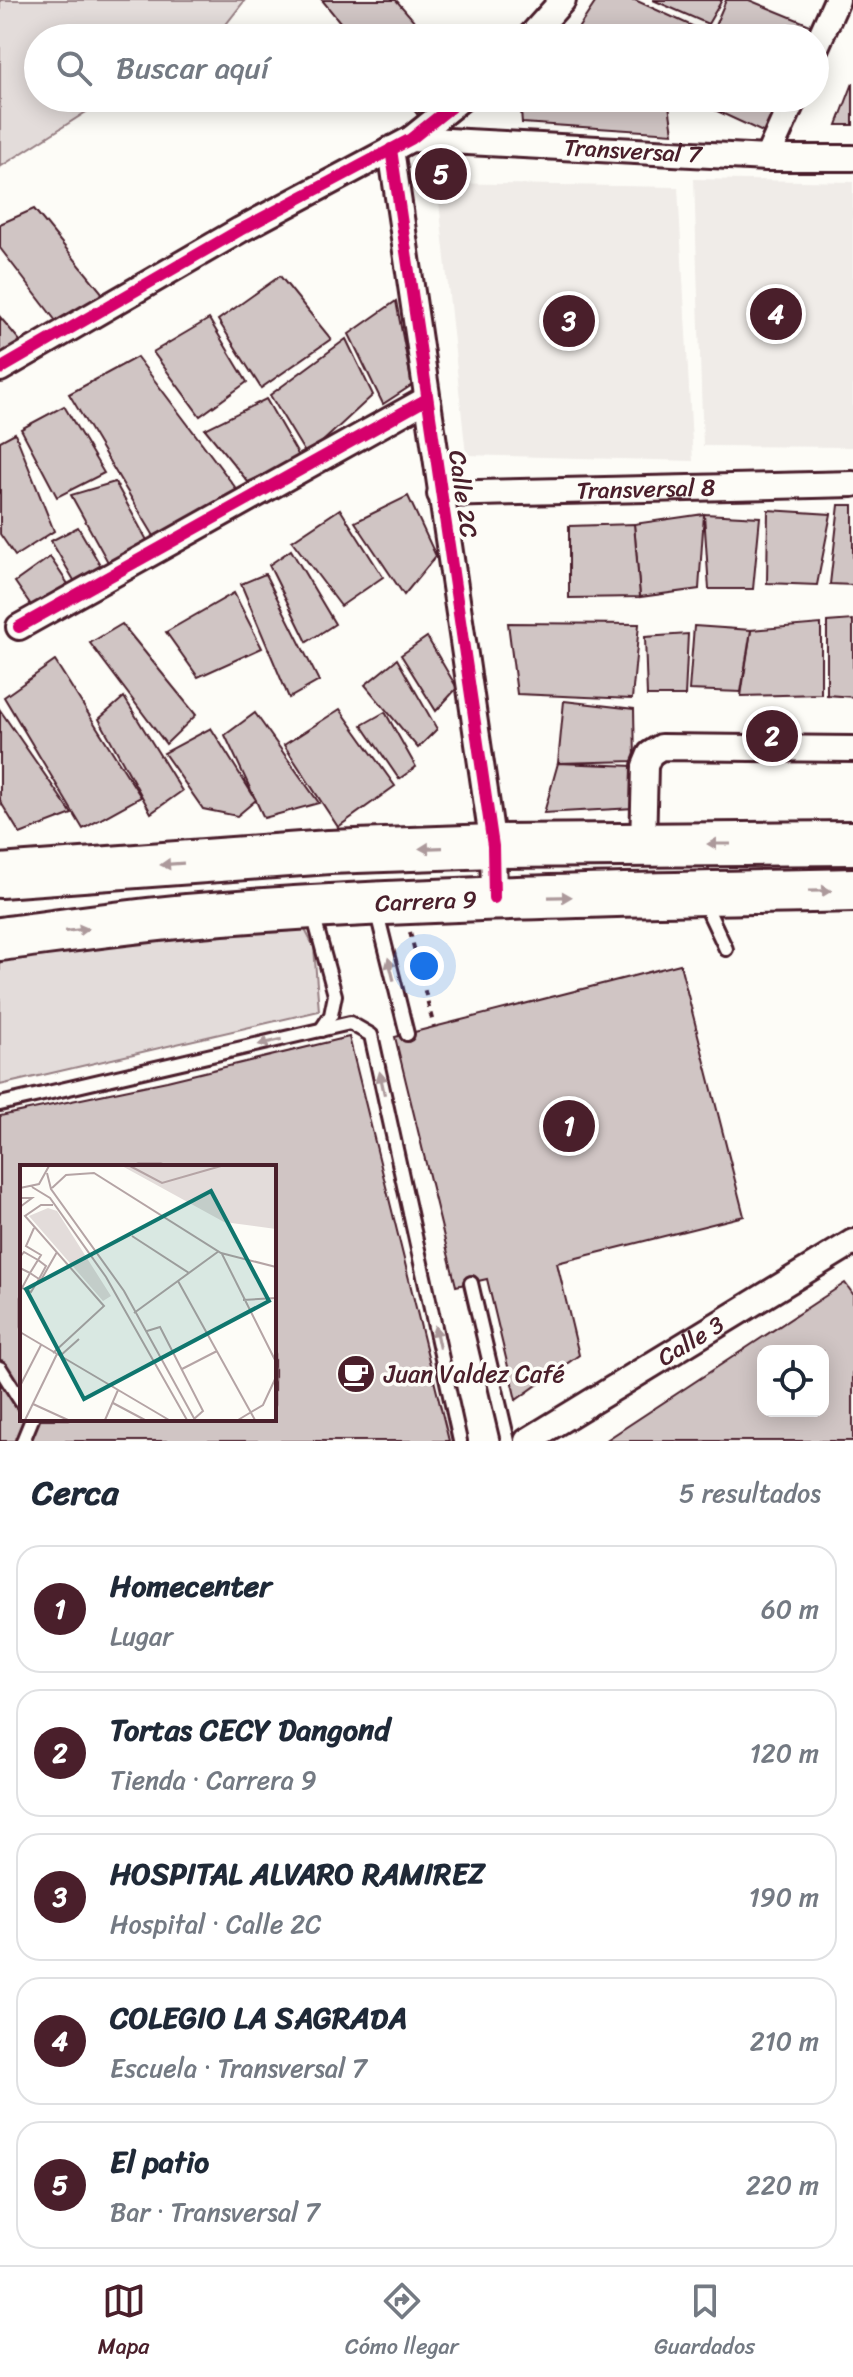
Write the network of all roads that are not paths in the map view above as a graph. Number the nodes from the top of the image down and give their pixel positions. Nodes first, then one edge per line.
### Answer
1 (563, 0) edge
2 (837, 0) edge
3 (542, 24) edge
4 (826, 24) edge
5 (443, 112) edge
6 (788, 112) edge
7 (401, 144) junction
8 (767, 158) junction
9 (853, 158) edge
10 (0, 369) edge
11 (427, 399) junction
12 (853, 484) edge
13 (440, 494) junction
14 (19, 627) dead end
15 (853, 749) edge
16 (853, 843) edge
17 (643, 845) junction
18 (493, 846) junction
19 (0, 876) edge
20 (853, 890) edge
21 (700, 894) junction
22 (494, 898) junction
23 (375, 904) junction
24 (311, 907) junction
25 (0, 939) edge
26 (726, 949) dead end
27 (321, 1030) junction
28 (407, 1034) dead end
29 (0, 1104) edge
30 (853, 1242) edge
31 (471, 1283) dead end
32 (0, 1368) edge
33 (20, 1400) edge
34 (31, 1421) edge
35 (23, 1441) edge
36 (460, 1441) edge
37 (508, 1441) edge
38 (527, 1441) edge

1 - 3 street
2 - 4 street
5 - 7 street
6 - 8 street
7 - 8 street, Transversal 7
7 - 10 street
7 - 11 street, Calle 2C
8 - 9 street, Transversal 7
11 - 13 street, Calle 2C
11 - 14 street
12 - 13 street, Transversal 8
13 - 18 street, Calle 2C
15 - 17 street
16 -> 17 highway
17 - 18 highway
18 -> 19 highway
18 - 22 street, Calle 2C
21 -> 20 highway, Carrera 9
22 -> 21 highway, Carrera 9
21 - 26 lane
22 - 23 highway, Carrera 9
23 - 24 highway, Carrera 9
28 -> 23 lane
25 -> 24 highway, Carrera 9
24 - 27 lane
27 -> 29 lane
36 -> 27 lane
30 - 38 street, Calle 3
31 - 37 lane
32 - 33 lane
34 - 35 lane

